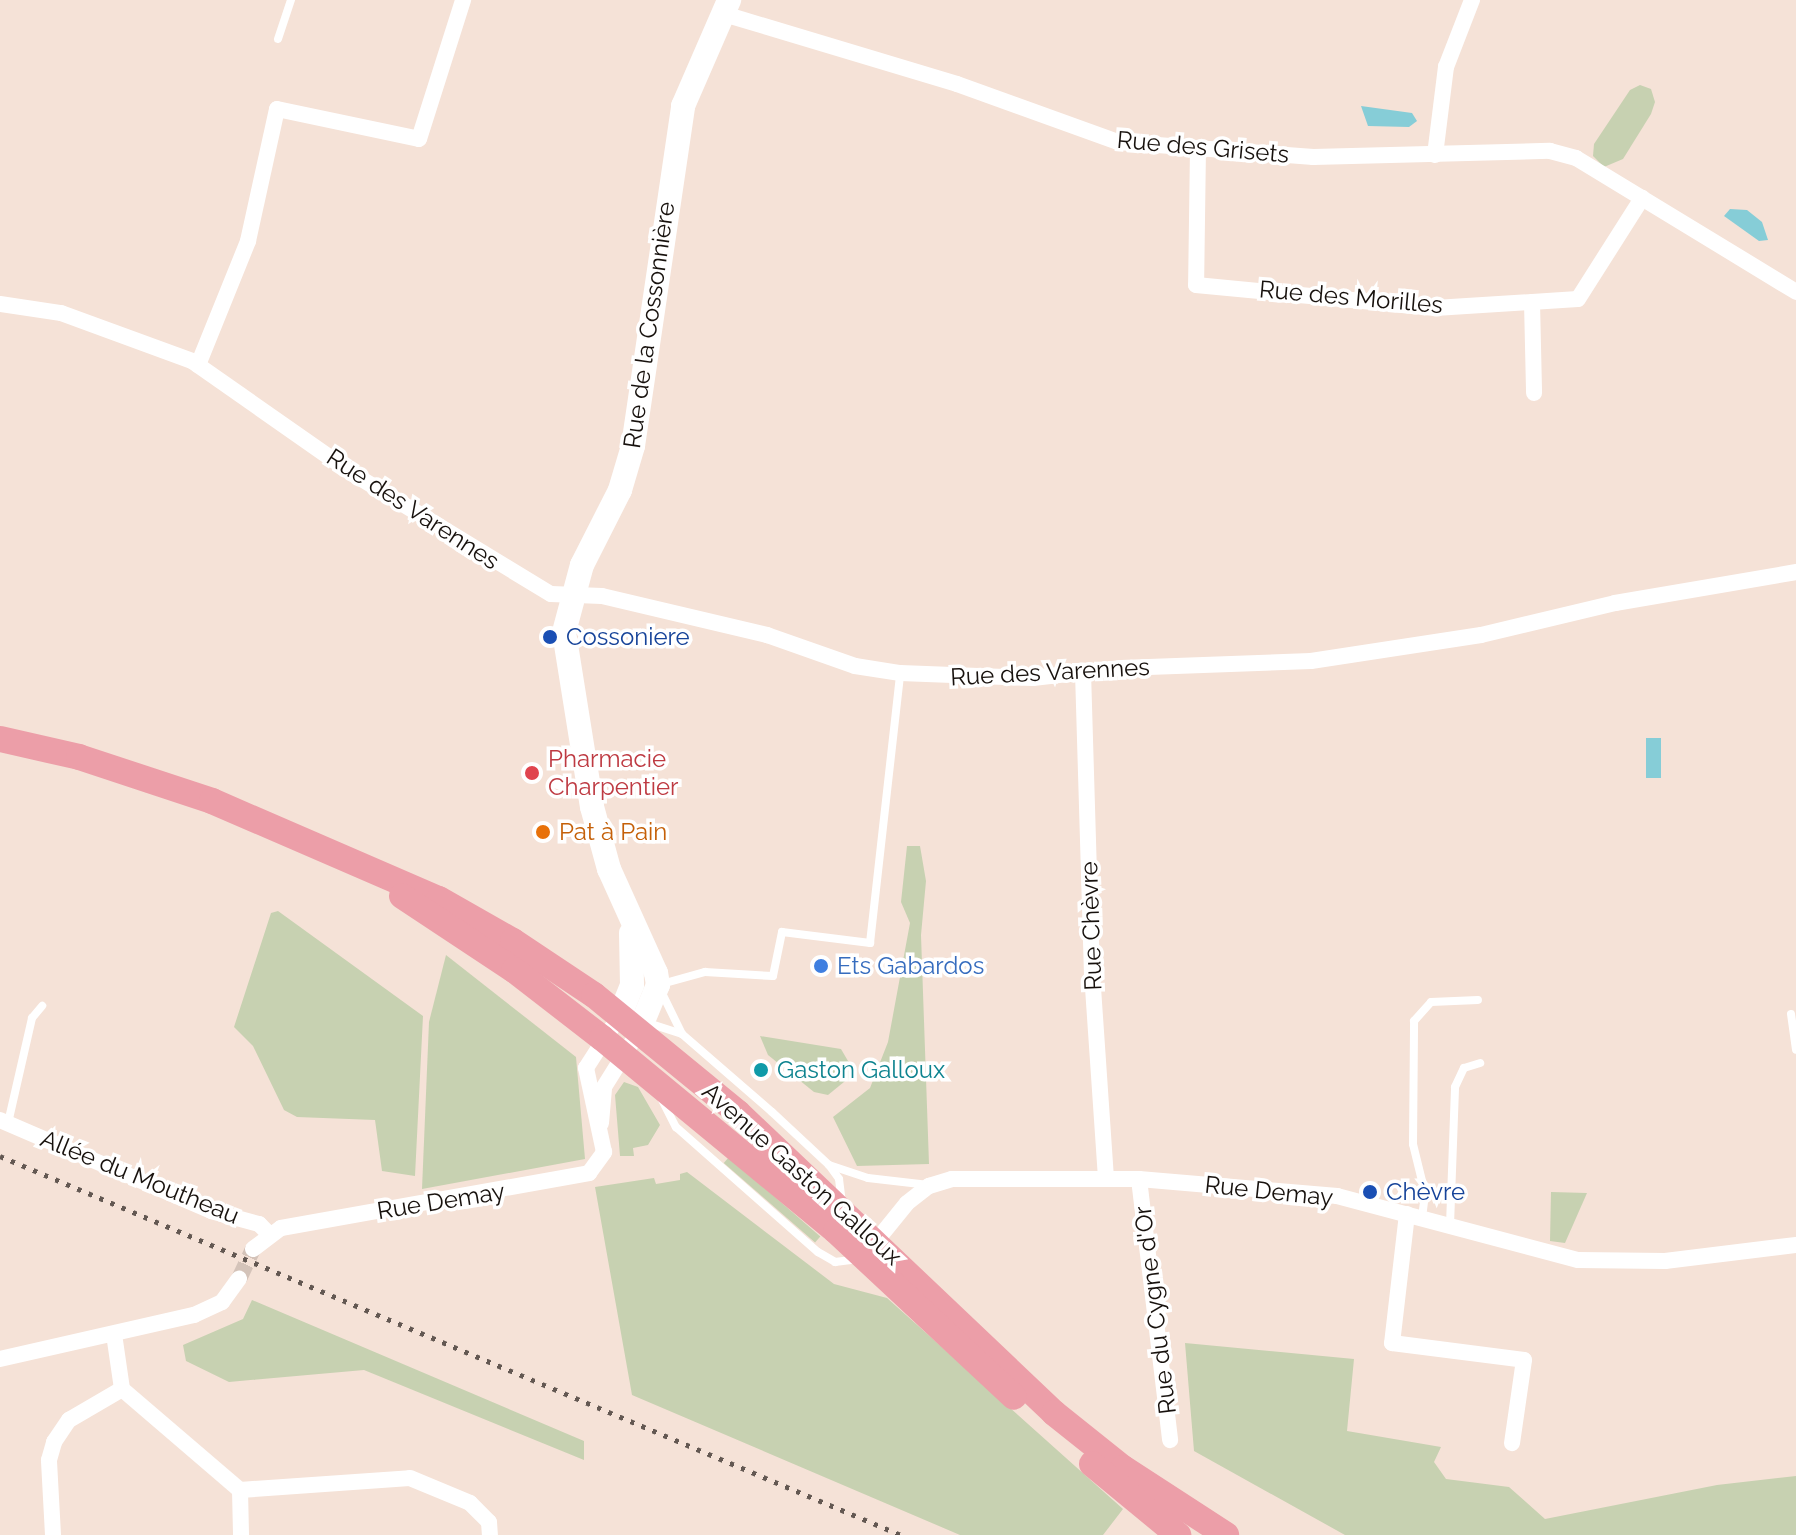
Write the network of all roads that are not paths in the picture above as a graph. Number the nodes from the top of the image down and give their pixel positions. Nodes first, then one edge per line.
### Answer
1 (291, 0) edge
2 (463, 0) edge
3 (1472, 0) edge
4 (726, 7) edge
5 (278, 39) dead end
6 (1198, 148) junction
7 (1435, 155) junction
8 (1642, 198) junction
9 (1796, 292) edge
10 (1532, 302) junction
11 (0, 304) edge
12 (198, 365) junction
13 (1534, 393) dead end
14 (1796, 572) edge
15 (571, 595) junction
16 (1083, 672) junction
17 (900, 673) junction
18 (0, 739) edge
19 (583, 748) junction
20 (554, 756) dead end
21 (557, 785) dead end
22 (590, 794) junction
23 (345, 858) junction
24 (630, 927) junction
25 (658, 985) junction
26 (1478, 1000) dead end
27 (42, 1006) dead end
28 (1791, 1014) dead end
29 (634, 1023) junction
30 (682, 1034) junction
31 (602, 1038) junction
32 (1796, 1050) edge
33 (624, 1056) junction
34 (1480, 1063) dead end
35 (4, 1122) edge
36 (600, 1133) junction
37 (829, 1165) junction
38 (1106, 1179) junction
39 (1139, 1179) junction
40 (929, 1186) junction
41 (843, 1208) junction
42 (1415, 1216) junction
43 (1450, 1226) junction
44 (269, 1234) junction
45 (1796, 1245) edge
46 (253, 1249) tunnel mouth
47 (870, 1249) junction
48 (239, 1279) tunnel mouth
49 (114, 1334) junction
50 (0, 1359) edge
51 (122, 1389) junction
52 (1170, 1440) dead end
53 (1512, 1443) dead end
54 (1087, 1459) junction
55 (240, 1490) junction
56 (53, 1535) edge
57 (241, 1535) edge
58 (490, 1535) edge
59 (1178, 1535) edge
60 (1196, 1535) edge
61 (1226, 1535) edge

1 - 5 lane
2 - 12 street
3 - 7 street
4 - 6 street, Rue des Grisets
4 - 15 street, Rue de la Cossonnière
6 - 7 street, Rue des Grisets
6 - 10 street, Rue des Morilles
7 - 8 street, Rue des Grisets
8 - 9 street, Rue des Grisets
8 - 10 street, Rue des Morilles
10 - 13 street
11 - 12 street, Rue des Varennes
12 - 15 street, Rue des Varennes
14 - 16 street, Rue des Varennes
15 - 17 street, Rue des Varennes
15 - 19 street, Rue de la Cossonnière
16 - 17 street, Rue des Varennes
16 - 38 street, Rue Chèvre
17 - 25 lane
18 - 23 main road, Avenue Gaston Galloux
19 - 20 lane
19 - 22 street, Rue de la Cossonnière
21 - 22 lane
22 - 24 street, Rue de la Cossonnière
23 - 29 main road, Avenue Gaston Galloux
23 - 31 main road, Avenue Gaston Galloux
24 - 25 street, Rue de la Cossonnière
24 - 29 street, Rue de la Cossonnière
25 - 29 street
25 - 30 lane
26 - 42 lane
27 - 35 lane, Allée du Moutheau
28 - 32 lane
29 - 30 lane
29 - 31 street, Rue Demay
29 - 33 street, Rue Demay
29 - 41 main road, Avenue Gaston Galloux
30 - 37 lane
31 - 33 main road, Avenue Gaston Galloux
31 - 36 street, Rue Demay
33 - 36 street, Rue Demay
33 - 47 main road, Avenue Gaston Galloux
34 - 43 lane
35 - 44 street, Allée du Moutheau
36 - 44 street, Rue Demay
37 - 40 lane
37 - 41 lane
38 - 39 street, Rue Demay
38 - 40 street, Rue Demay
39 - 42 street, Rue Demay
39 - 52 street, Rue du Cygne d'Or
40 - 47 street
41 - 47 main road, Avenue Gaston Galloux
42 - 43 street, Rue Demay
42 - 53 street
43 - 45 street, Rue Demay
44 - 46 street
47 - 54 main road, Avenue Gaston Galloux
47 - 61 main road, Avenue Gaston Galloux
48 - 49 street
49 - 50 street
49 - 51 street
51 - 55 street
51 - 56 street
54 - 59 main road
54 - 60 main road
55 - 57 street
55 - 58 street

